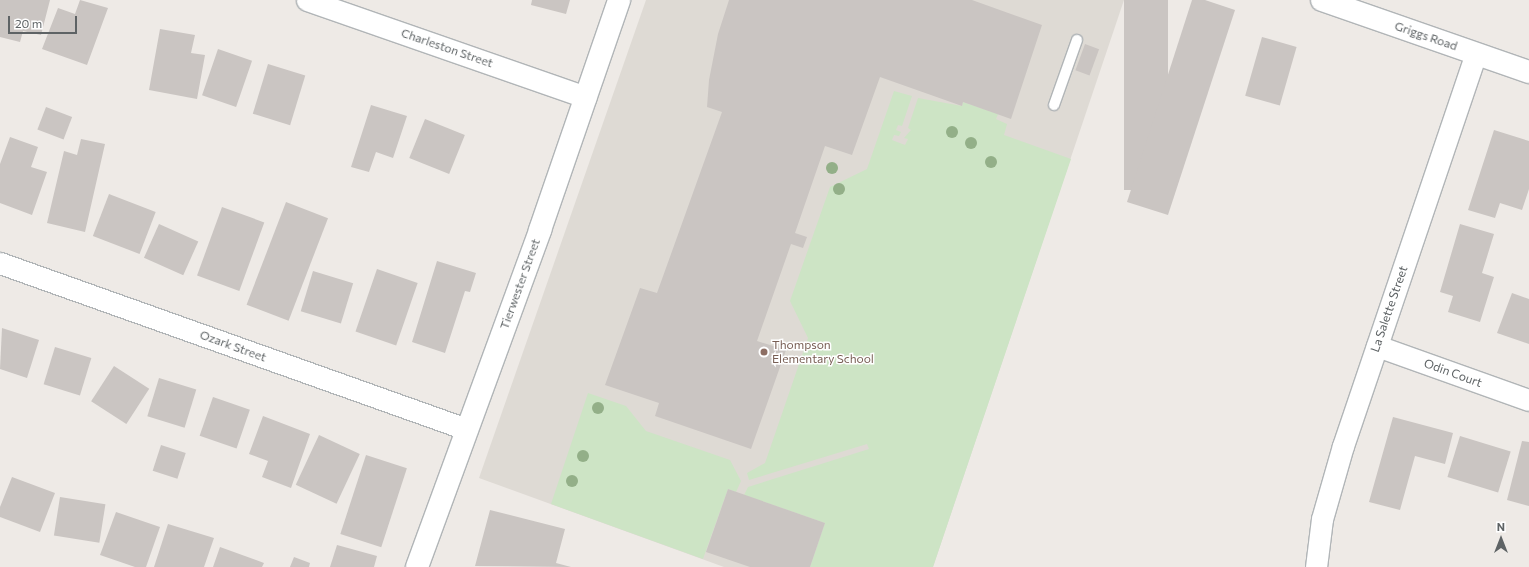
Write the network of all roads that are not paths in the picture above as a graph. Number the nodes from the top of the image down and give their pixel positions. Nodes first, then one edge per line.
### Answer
1 (307, 0) edge
2 (619, 0) edge
3 (1322, 0) edge
4 (1078, 40) dead end
5 (1476, 54) junction
6 (1529, 72) edge
7 (586, 97) junction
8 (1054, 105) dead end
9 (0, 263) edge
10 (1377, 346) junction
11 (1529, 400) edge
12 (466, 429) junction
13 (417, 567) edge
14 (1316, 567) edge

1 - 7 street, Charleston Street
2 - 7 street, Tierwester Street
3 - 5 street, Griggs Road
4 - 8 lane
5 - 6 street, Griggs Road
5 - 10 street, La Salette Street
7 - 12 street, Tierwester Street
9 - 12 street, Ozark Street
10 - 11 street, Odin Court
10 - 14 street, La Salette Street
12 - 13 street, Tierwester Street

